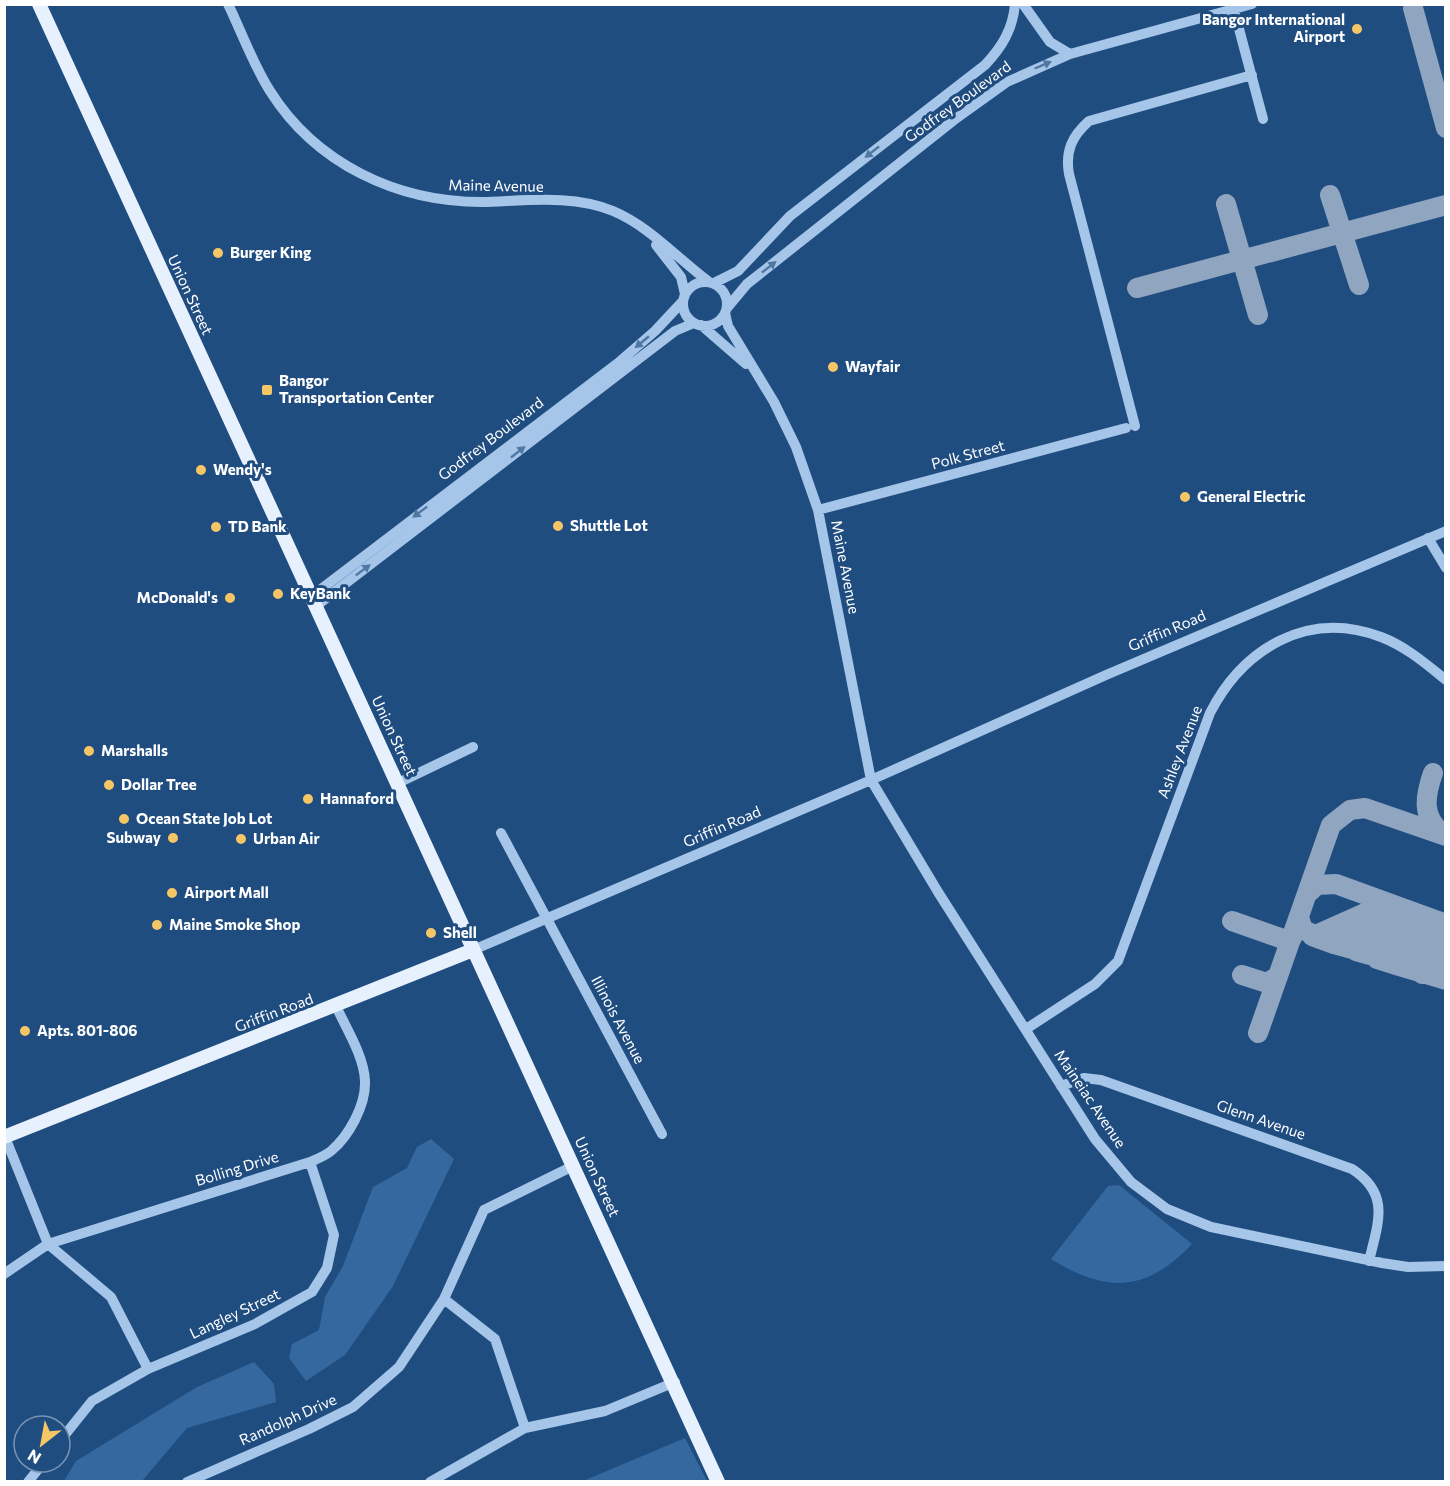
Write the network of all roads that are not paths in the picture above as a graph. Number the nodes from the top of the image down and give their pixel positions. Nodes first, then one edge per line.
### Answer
1 (39, 4) edge
2 (228, 4) edge
3 (1016, 4) edge
4 (1023, 4) edge
5 (1252, 4) edge
6 (1234, 10) junction
7 (1070, 54) junction
8 (1252, 75) junction
9 (1263, 119) dead end
10 (635, 223) junction
11 (711, 282) junction
12 (684, 298) junction
13 (726, 311) junction
14 (698, 324) junction
15 (756, 371) junction
16 (818, 510) junction
17 (1446, 531) edge
18 (1428, 538) junction
19 (1446, 568) edge
20 (314, 601) junction
21 (1446, 680) edge
22 (473, 747) dead end
23 (871, 780) junction
24 (398, 783) junction
25 (501, 833) dead end
26 (549, 920) junction
27 (473, 950) junction
28 (336, 1006) junction
29 (1026, 1029) junction
30 (1061, 1086) junction
31 (662, 1134) dead end
32 (5, 1137) edge
33 (310, 1162) junction
34 (573, 1166) junction
35 (48, 1244) junction
36 (1369, 1261) junction
37 (1446, 1266) edge
38 (4, 1274) edge
39 (444, 1299) junction
40 (148, 1369) junction
41 (675, 1382) junction
42 (72, 1426) edge
43 (525, 1428) junction
44 (187, 1482) edge
45 (430, 1482) edge
46 (718, 1482) edge

1 - 20 main road, Union Street
2 - 10 street, Maine Avenue
3 -> 11 street, Godfrey Boulevard
4 - 7 street
5 - 6 street, Godfrey Boulevard
6 - 7 street, Godfrey Boulevard
6 - 8 street
13 -> 7 street, Godfrey Boulevard
8 - 9 street
8 - 16 street, Polk Street
10 - 11 street, Maine Avenue
10 - 12 street, Maine Avenue
11 - 12 street
11 - 13 street
12 - 14 street
12 -> 20 street, Godfrey Boulevard
13 - 14 street
13 - 15 street, Maine Avenue
14 - 15 street, Maine Avenue
20 -> 14 street, Godfrey Boulevard
15 - 16 street, Maine Avenue
16 - 23 street, Maine Avenue
17 - 18 street, Griffin Road
18 - 19 street
18 - 23 street, Griffin Road
20 - 24 main road, Union Street
21 - 29 street, Ashley Avenue
22 - 24 street
23 - 26 street, Griffin Road
23 - 29 street, Maineiac Avenue
24 - 27 main road, Union Street
25 - 26 street, Illinois Avenue
26 - 27 street, Griffin Road
26 - 31 street, Illinois Avenue
27 - 28 main road, Griffin Road
27 - 34 main road, Union Street
28 - 32 main road, Griffin Road
28 - 33 street, Bolling Drive
29 - 30 street, Maineiac Avenue
30 - 36 street, Maineiac Avenue
30 - 36 street, Glenn Avenue
32 - 35 street
33 - 35 street, Bolling Drive
33 - 40 street, Langley Street
34 - 39 street, Randolph Drive
34 - 41 main road, Union Street
35 - 38 street, Bolling Drive
35 - 40 street
36 - 37 street, Maineiac Avenue
39 - 43 street
39 - 44 street, Randolph Drive
40 - 42 street, Langley Street
41 - 43 street
41 - 46 main road, Union Street
43 - 45 street

